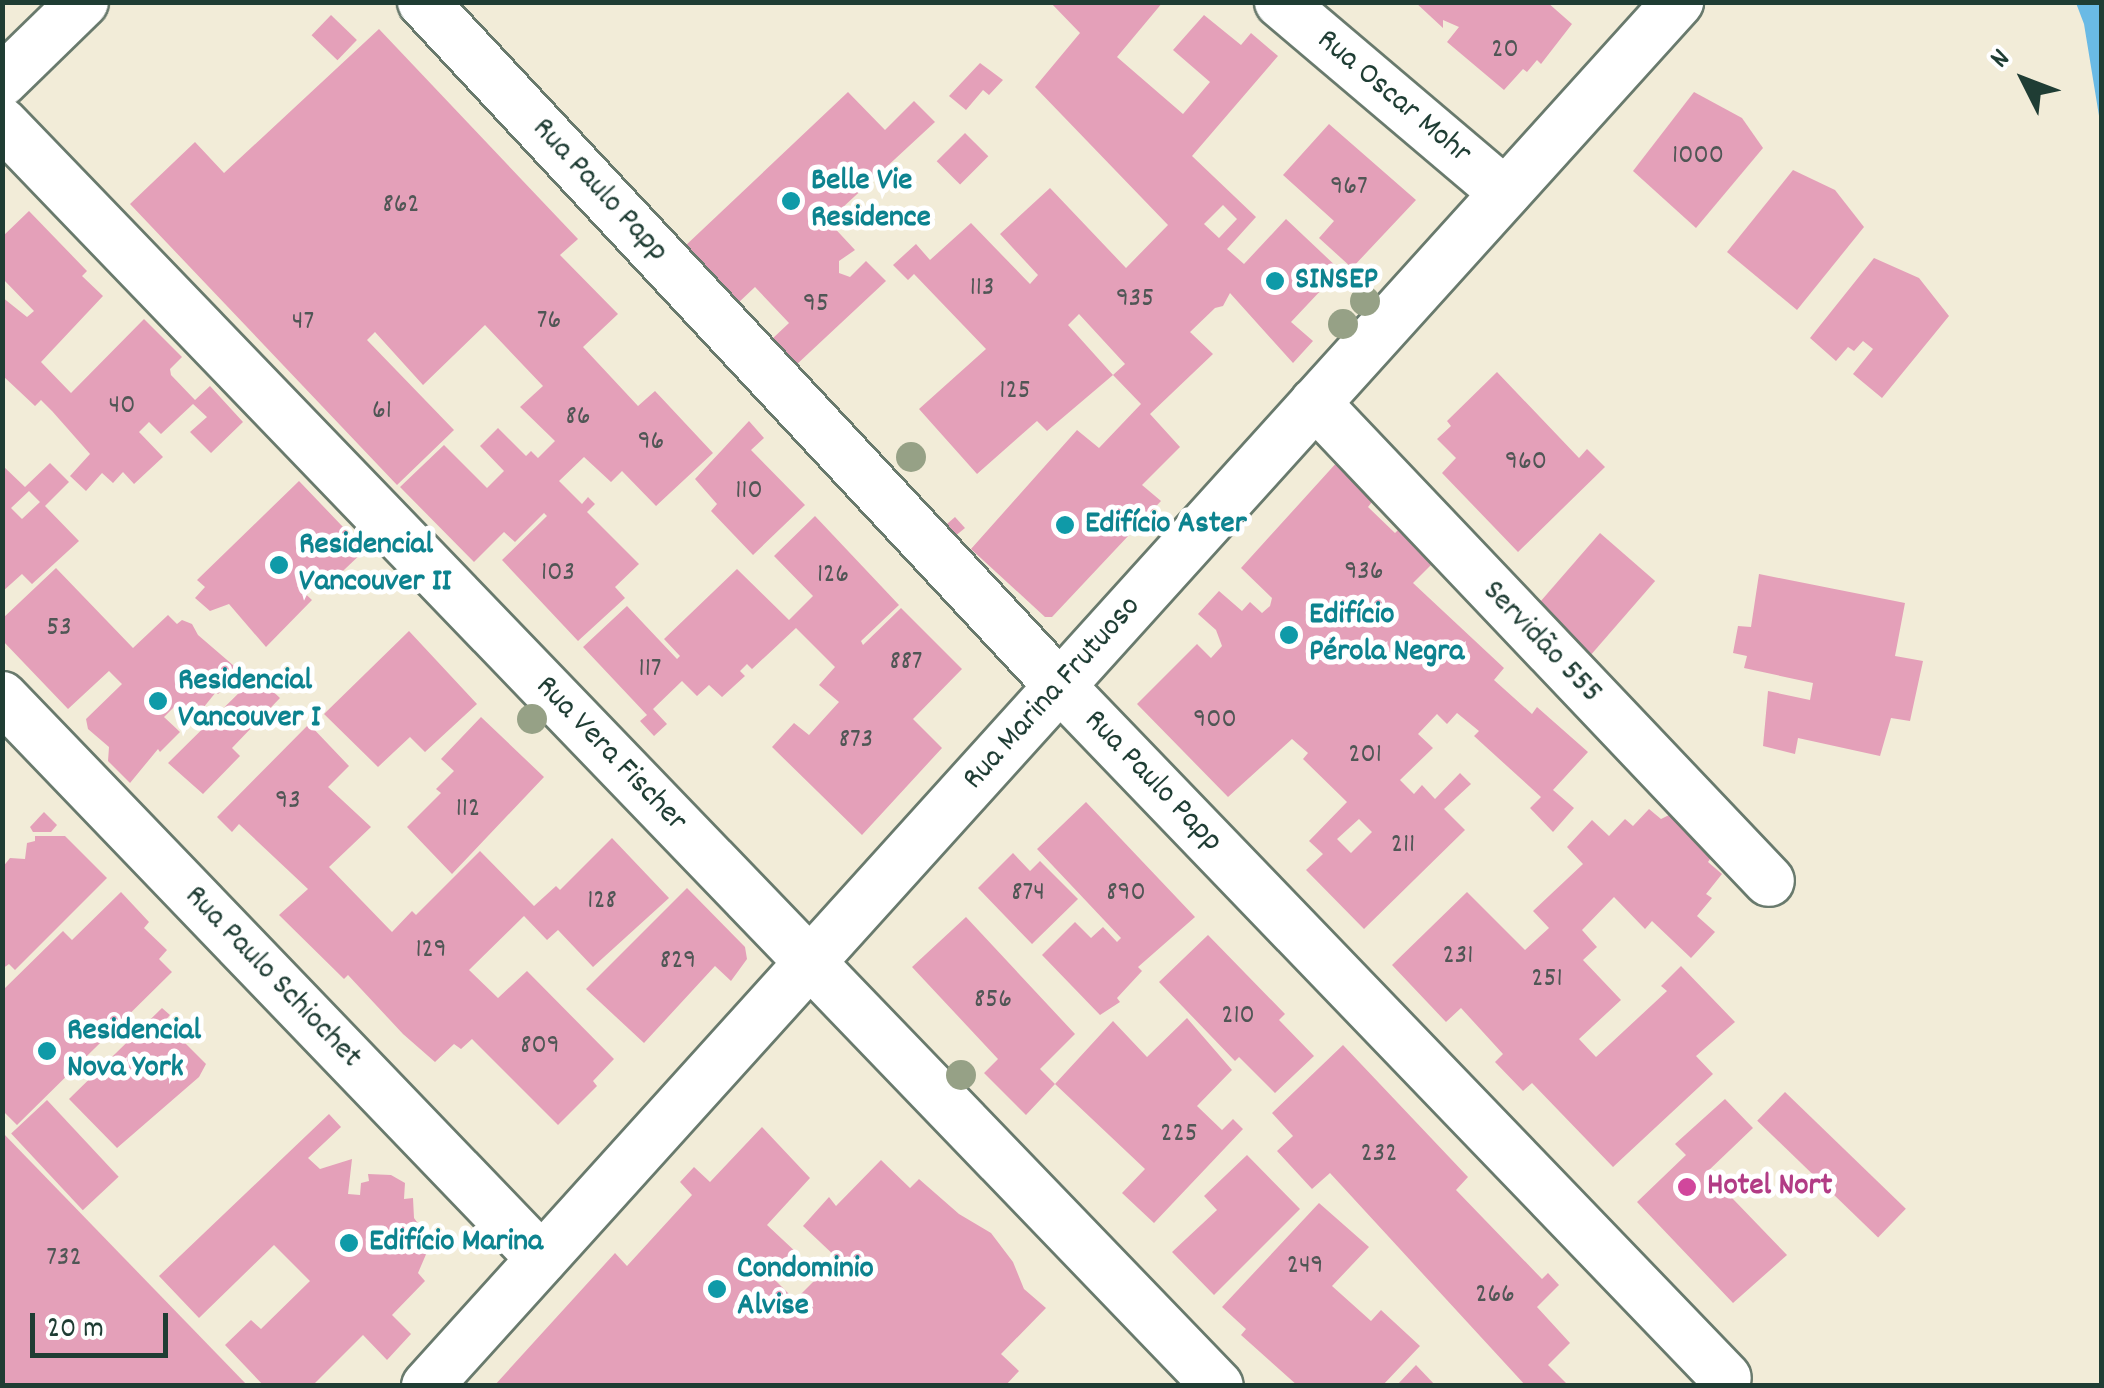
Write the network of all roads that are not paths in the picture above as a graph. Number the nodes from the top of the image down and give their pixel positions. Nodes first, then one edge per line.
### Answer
1 (83, 2) edge
2 (423, 2) edge
3 (1280, 2) edge
4 (1678, 2) edge
5 (2, 81) edge
6 (2, 122) edge
7 (1505, 192) junction
8 (1316, 404) junction
9 (1060, 686) junction
10 (2, 697) edge
11 (1770, 881) dead end
12 (810, 963) junction
13 (542, 1259) junction
14 (1726, 1378) dead end
15 (428, 1386) edge
16 (1218, 1386) edge

1 - 5 street
2 - 9 street, Rua Paulo Papp
3 - 7 street, Rua Oscar Mohr
4 - 7 street, Rua Marina Frutuoso
6 - 12 street, Rua Vera Fischer
7 - 8 street, Rua Marina Frutuoso
8 - 9 street, Rua Marina Frutuoso
8 - 11 street, Servidão 555
9 - 12 street, Rua Marina Frutuoso
9 - 14 street, Rua Paulo Papp
10 - 13 street, Rua Paulo Schiochet
12 - 13 street, Rua Marina Frutuoso
12 - 16 street, Rua Vera Fischer
13 - 15 street, Rua Marina Frutuoso

